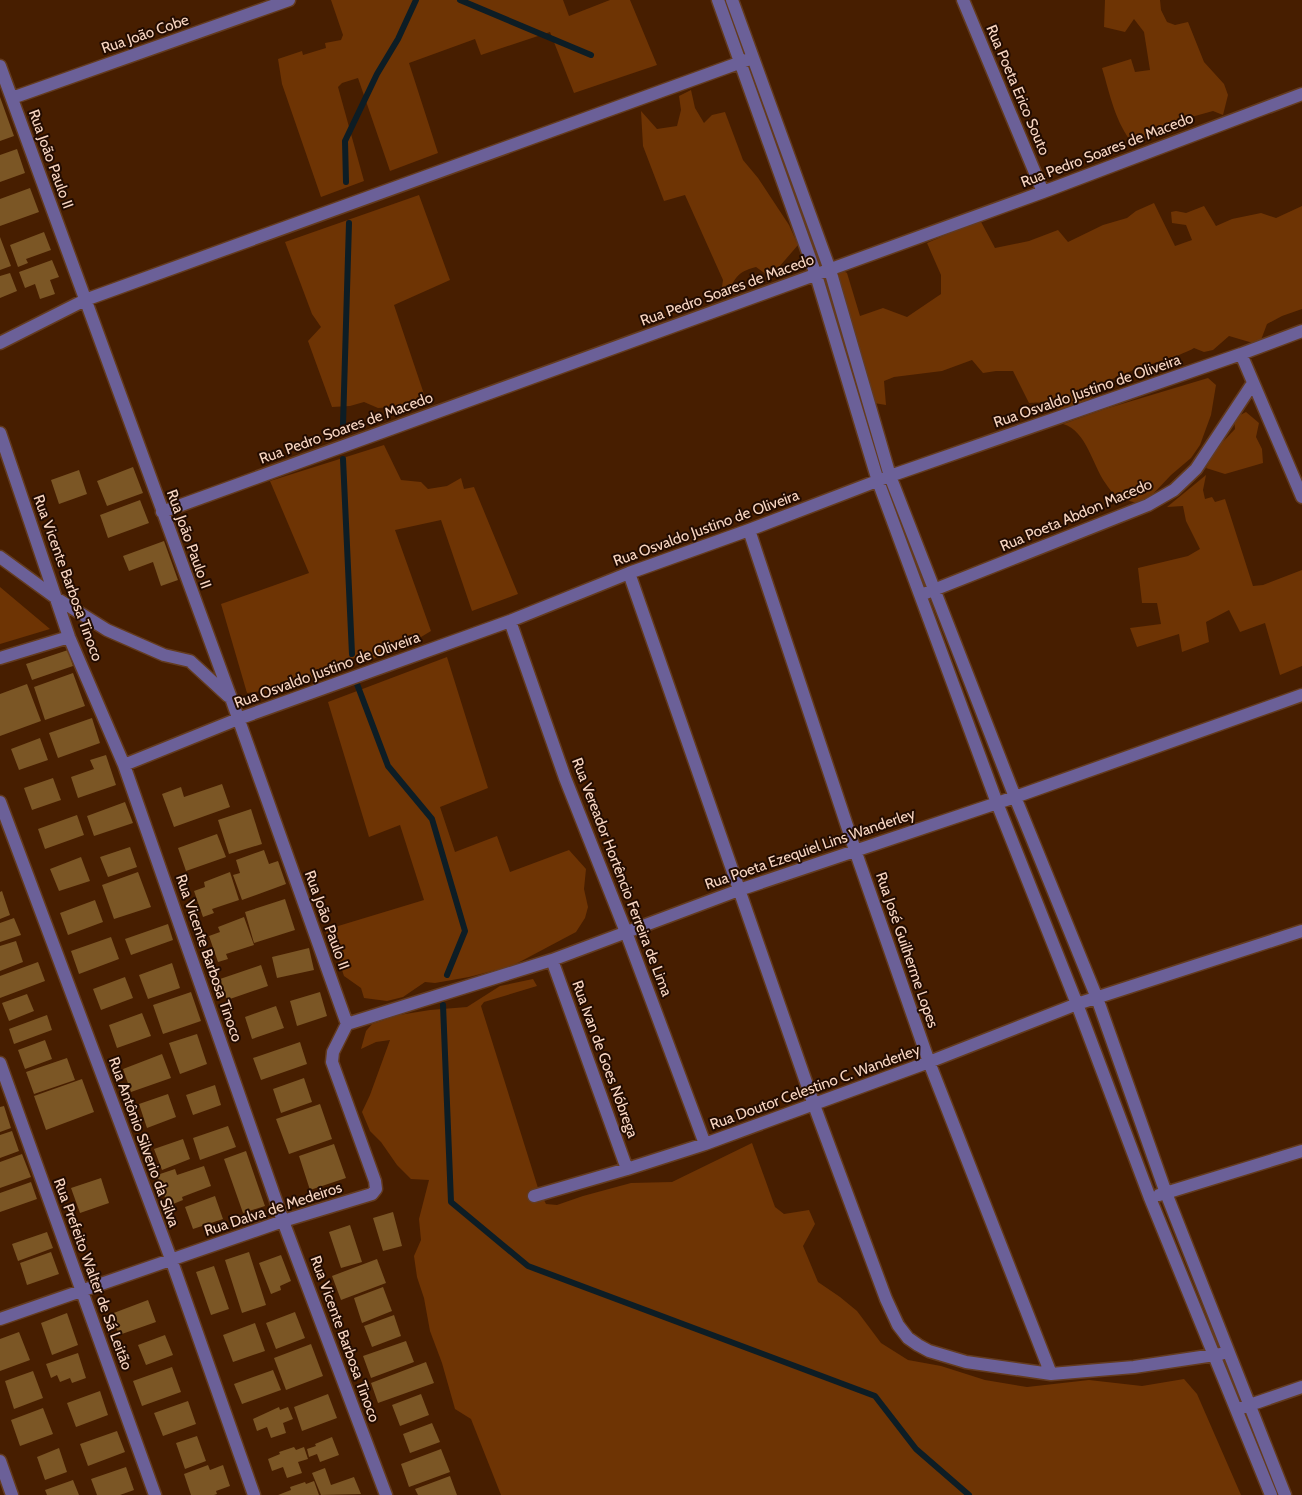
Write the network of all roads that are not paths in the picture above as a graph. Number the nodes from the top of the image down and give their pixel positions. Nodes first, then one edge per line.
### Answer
1 (289, 0) edge
2 (718, 0) edge
3 (732, 0) edge
4 (963, 0) edge
5 (746, 60) junction
6 (0, 66) edge
7 (1302, 94) edge
8 (12, 98) junction
9 (1043, 192) junction
10 (830, 270) junction
11 (816, 275) junction
12 (85, 300) junction
13 (1302, 331) edge
14 (0, 343) edge
15 (1241, 354) junction
16 (1253, 383) junction
17 (0, 433) edge
18 (884, 479) junction
19 (1302, 497) edge
20 (162, 512) junction
21 (749, 530) junction
22 (0, 557) edge
23 (630, 573) junction
24 (934, 590) junction
25 (921, 595) junction
26 (56, 598) junction
27 (510, 621) junction
28 (69, 637) junction
29 (0, 658) edge
30 (1302, 695) edge
31 (231, 698) junction
32 (238, 719) junction
33 (124, 765) junction
34 (1015, 797) junction
35 (0, 802) edge
36 (997, 802) junction
37 (856, 850) junction
38 (739, 890) junction
39 (1302, 931) edge
40 (626, 932) junction
41 (552, 960) junction
42 (1097, 998) junction
43 (1076, 1004) junction
44 (347, 1024) junction
45 (929, 1062) junction
46 (0, 1063) edge
47 (814, 1105) junction
48 (705, 1144) junction
49 (1302, 1151) edge
50 (627, 1169) junction
51 (1166, 1193) junction
52 (534, 1196) dead end
53 (1150, 1198) junction
54 (283, 1221) junction
55 (171, 1259) junction
56 (81, 1290) junction
57 (0, 1319) edge
58 (1228, 1352) junction
59 (1214, 1356) junction
60 (1051, 1374) junction
61 (1302, 1388) edge
62 (1249, 1405) junction
63 (1236, 1410) junction
64 (0, 1461) edge
65 (12, 1495) edge
66 (155, 1495) edge
67 (254, 1495) edge
68 (386, 1495) edge
69 (1271, 1495) edge
70 (1285, 1495) edge

1 - 8 street, Rua João Cobe
2 - 5 street
3 - 5 street
4 - 9 street, Rua Poeta Erico Souto
5 - 10 street
5 - 11 street
5 - 12 street
6 - 8 street, Rua João Paulo II
7 - 9 street, Rua Pedro Soares de Macedo
8 - 12 street, Rua João Paulo II
9 - 10 street, Rua Pedro Soares de Macedo
10 - 11 street, Rua Pedro Soares de Macedo
10 - 18 street
11 - 18 street
11 - 20 street, Rua Pedro Soares de Macedo
12 - 14 street
12 - 20 street, Rua João Paulo II
13 - 15 street, Rua Osvaldo Justino de Oliveira
15 - 16 street
15 - 18 street, Rua Osvaldo Justino de Oliveira
16 - 19 street
16 - 24 street, Rua Poeta Abdon Macedo
17 - 26 street, Rua Vicente Barbosa Tinoco
18 - 21 street, Rua Osvaldo Justino de Oliveira
18 - 24 street
18 - 25 street
20 - 31 street, Rua João Paulo II
21 - 23 street, Rua Osvaldo Justino de Oliveira
21 - 37 street, Rua José Guilherme Lopes
22 - 26 street
23 - 27 street, Rua Osvaldo Justino de Oliveira
23 - 38 street
24 - 25 street, Rua Poeta Abdon Macedo
24 - 34 street
25 - 36 street
26 - 28 street, Rua Vicente Barbosa Tinoco
26 - 31 street
27 - 32 street, Rua Osvaldo Justino de Oliveira
27 - 40 street, Rua Vereador Hortêncio Ferreira de Lima
28 - 29 street
28 - 33 street, Rua Vicente Barbosa Tinoco
30 - 34 street, Rua Poeta Ezequiel Lins Wanderley
31 - 32 street, Rua João Paulo II
32 - 33 street, Rua Osvaldo Justino de Oliveira
32 - 44 street, Rua João Paulo II
33 - 54 street, Rua Vicente Barbosa Tinoco
34 - 36 street, Rua Poeta Ezequiel Lins Wanderley
34 - 42 street
35 - 55 street, Rua Antônio Silverio da Silva
36 - 37 street, Rua Poeta Ezequiel Lins Wanderley
36 - 43 street
37 - 38 street, Rua Poeta Ezequiel Lins Wanderley
37 - 45 street, Rua José Guilherme Lopes
38 - 40 street, Rua Poeta Ezequiel Lins Wanderley
38 - 47 street
39 - 42 street, Rua Doutor Celestino C. Wanderley
40 - 41 street, Rua Poeta Ezequiel Lins Wanderley
40 - 48 street, Rua Vereador Hortêncio Ferreira de Lima
41 - 44 street, Rua Poeta Ezequiel Lins Wanderley
41 - 50 street, Rua Ivan de Goes Nóbrega
42 - 43 street, Rua Doutor Celestino C. Wanderley
42 - 51 street
43 - 45 street, Rua Doutor Celestino C. Wanderley
43 - 53 street
44 - 54 street, Rua Dalva de Medeiros
45 - 47 street, Rua Doutor Celestino C. Wanderley
45 - 60 street, Rua José Guilherme Lopes
46 - 56 street, Rua Prefeito Walter de Sá Leitão
47 - 48 street, Rua Doutor Celestino C. Wanderley
47 - 60 street
48 - 50 street, Rua Doutor Celestino C. Wanderley
49 - 51 street
50 - 52 street, Rua Doutor Celestino C. Wanderley
51 - 53 street
51 - 58 street
53 - 59 street
54 - 55 street, Rua Dalva de Medeiros
54 - 68 street, Rua Vicente Barbosa Tinoco
55 - 56 street, Rua Dalva de Medeiros
55 - 67 street, Rua Antônio Silverio da Silva
56 - 57 street, Rua Dalva de Medeiros
56 - 66 street, Rua Prefeito Walter de Sá Leitão
58 - 59 street
58 - 62 street
59 - 60 street
59 - 63 street
61 - 62 street
62 - 63 street
62 - 70 street
63 - 69 street
64 - 65 street

